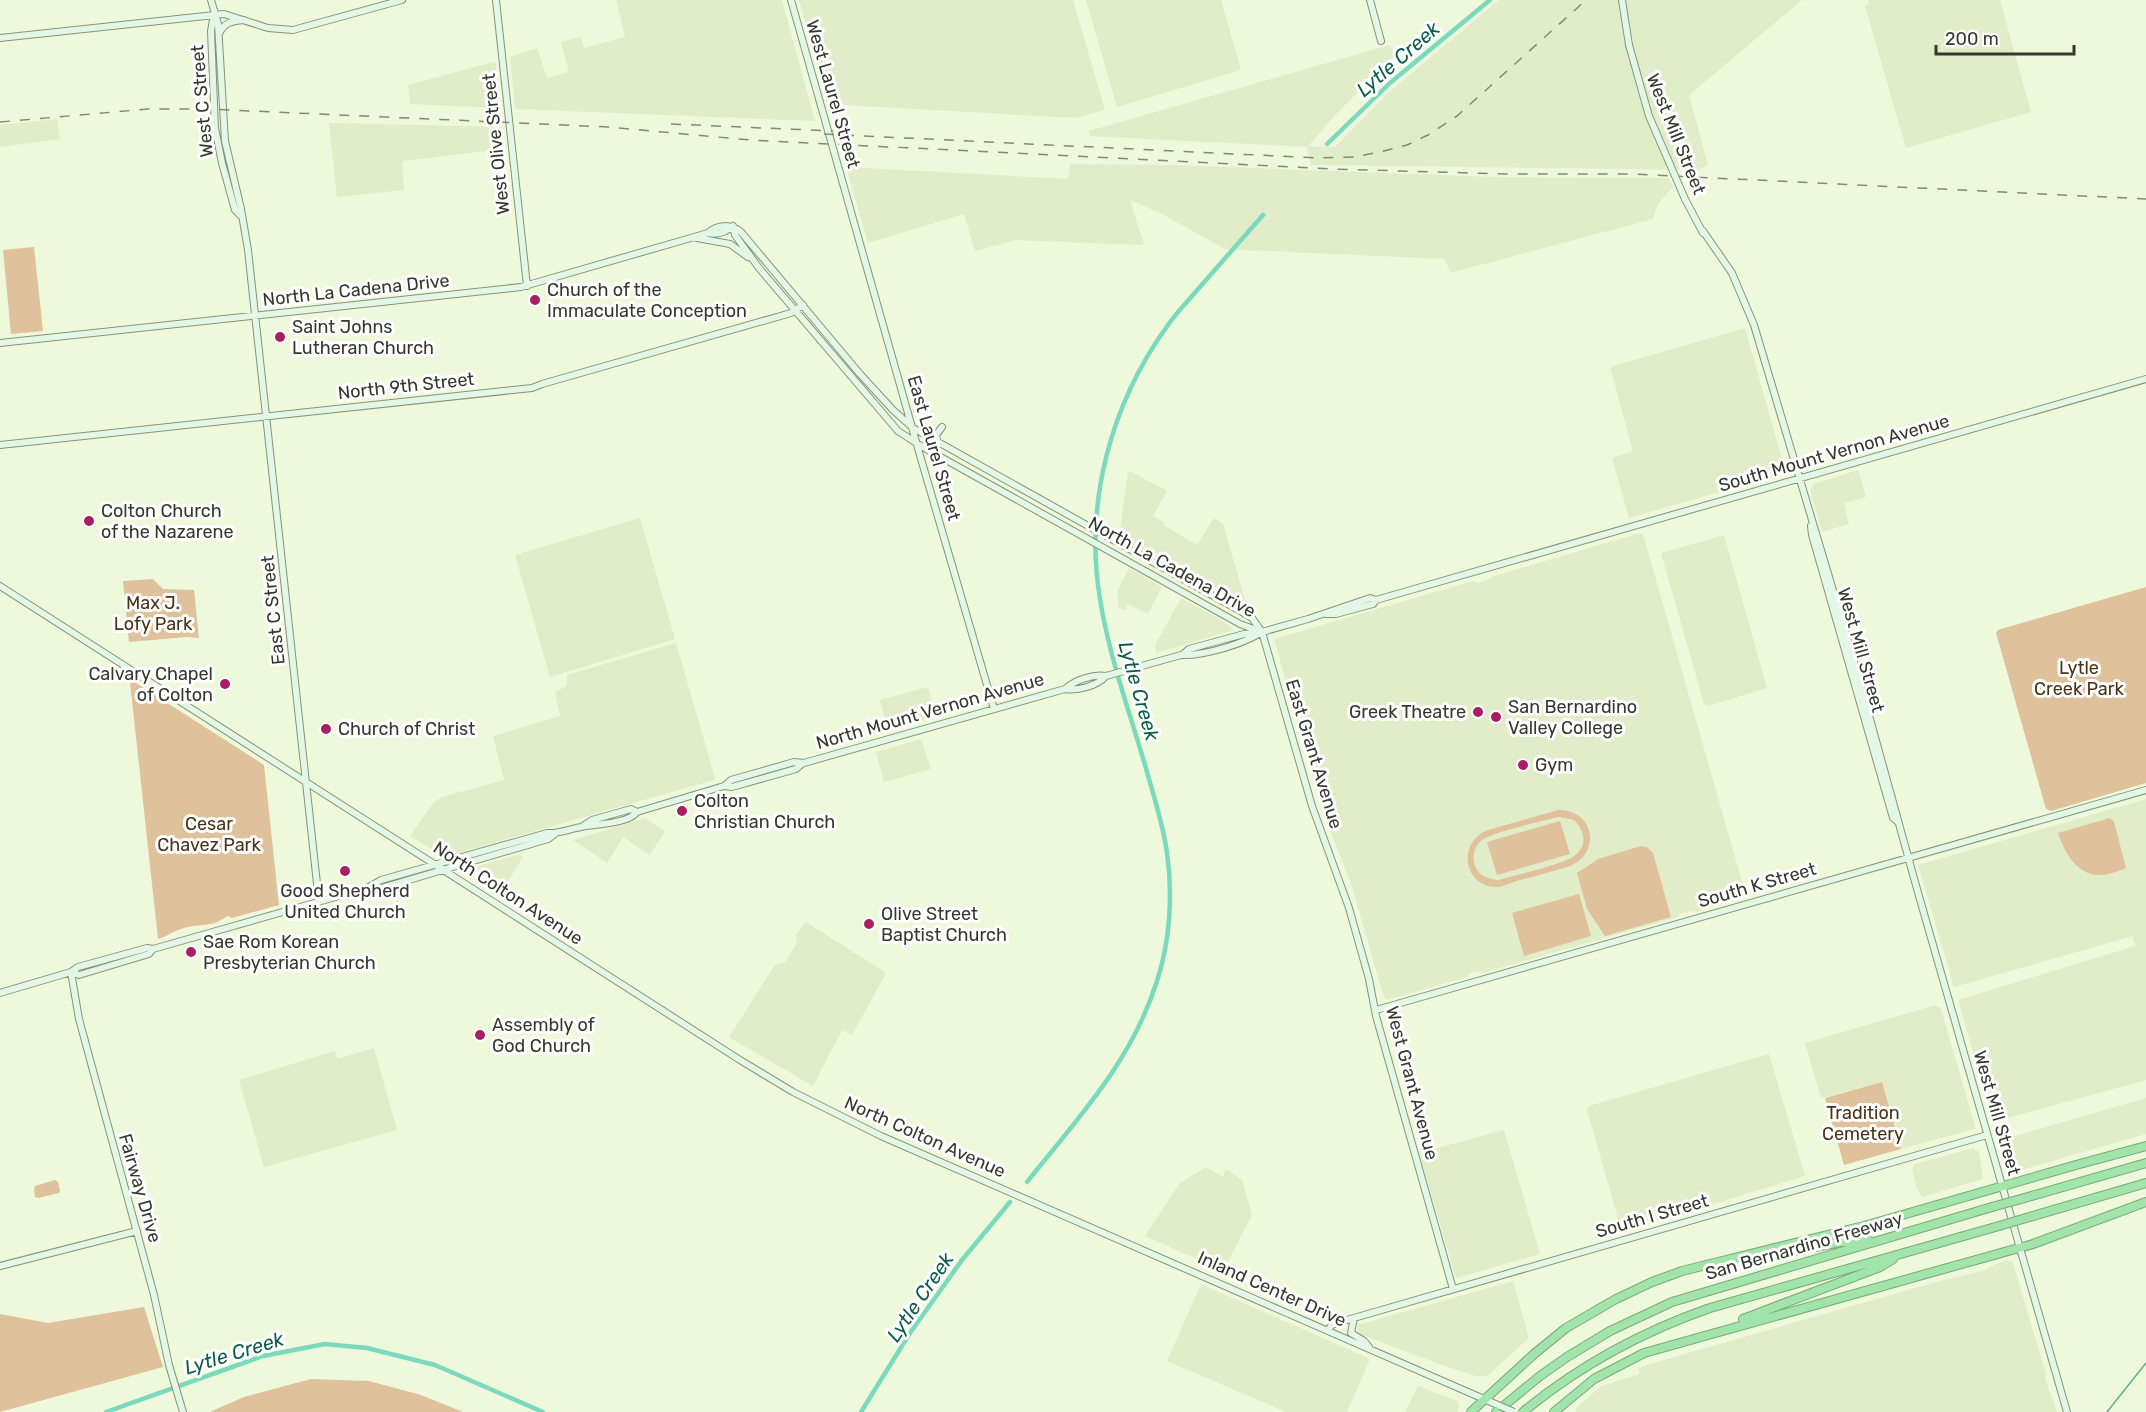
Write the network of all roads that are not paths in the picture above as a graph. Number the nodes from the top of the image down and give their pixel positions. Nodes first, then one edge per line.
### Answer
1 (211, 0) edge
2 (402, 0) edge
3 (496, 0) edge
4 (791, 0) edge
5 (1370, 0) edge
6 (1622, 0) edge
7 (214, 14) junction
8 (244, 20) junction
9 (218, 34) junction
10 (0, 38) edge
11 (1381, 41) dead end
12 (846, 195) joint
13 (242, 217) junction
14 (733, 226) junction
15 (693, 238) junction
16 (759, 268) junction
17 (527, 286) junction
18 (803, 305) junction
19 (796, 311) junction
20 (255, 316) junction
21 (0, 343) edge
22 (2146, 379) edge
23 (905, 400) junction
24 (893, 410) junction
25 (267, 416) junction
26 (942, 427) dead end
27 (913, 428) junction
28 (917, 444) junction
29 (938, 444) junction
30 (0, 445) edge
31 (938, 455) junction
32 (924, 467) junction
33 (991, 473) junction
34 (1798, 479) junction
35 (986, 482) junction
36 (1530, 556) joint
37 (0, 586) edge
38 (1206, 592) junction
39 (1200, 601) junction
40 (1262, 632) junction
41 (994, 709) junction
42 (306, 782) junction
43 (2146, 790) edge
44 (556, 834) junction
45 (1908, 858) junction
46 (436, 865) junction
47 (443, 869) junction
48 (1341, 884) joint
49 (367, 888) junction
50 (319, 902) junction
51 (71, 972) junction
52 (0, 993) edge
53 (1376, 1010) junction
54 (1987, 1135) junction
55 (2146, 1146) edge
56 (2146, 1163) edge
57 (2146, 1183) edge
58 (2002, 1186) junction
59 (1017, 1195) joint
60 (2146, 1202) edge
61 (137, 1231) junction
62 (1884, 1240) junction
63 (2020, 1247) junction
64 (1899, 1255) junction
65 (0, 1266) edge
66 (1453, 1289) junction
67 (1616, 1299) junction
68 (1354, 1318) junction
69 (1328, 1330) junction
70 (1369, 1348) junction
71 (1655, 1349) junction
72 (1488, 1400) junction
73 (183, 1412) edge
74 (1471, 1412) edge
75 (1496, 1412) edge
76 (1514, 1412) edge
77 (1523, 1412) edge
78 (1554, 1412) edge
79 (2067, 1412) edge

1 - 7 main road, West C Street
2 - 8 main road
3 - 17 main road, West Olive Street
4 - 12 main road, West Laurel Street
5 - 11 main road
6 - 34 main road, West Mill Street, bridge
7 - 8 main road
7 - 9 main road, West C Street
7 - 10 main road
7 - 13 main road, West C Street
8 - 9 main road
9 - 13 main road, West C Street
12 - 23 main road, East Laurel Street
13 - 20 main road, West C Street
14 - 15 main road, North La Cadena Drive
14 - 16 main road, North La Cadena Drive
14 - 18 main road, North La Cadena Drive
15 - 16 main road
15 - 17 main road, North La Cadena Drive
16 - 19 main road, North La Cadena Drive
17 - 20 main road, North La Cadena Drive
18 - 19 main road, North 9th Street
18 - 24 main road, North La Cadena Drive
19 - 25 main road, North 9th Street
19 - 28 main road, North La Cadena Drive
20 - 21 main road, North La Cadena Drive
20 - 25 main road, East C Street
22 - 34 main road, South Mount Vernon Avenue
23 - 24 main road
23 - 27 main road, East Laurel Street
24 - 27 main road, North La Cadena Drive
25 - 30 main road, North 9th Street
25 - 42 main road, East C Street
26 - 29 main road
27 - 28 main road, East Laurel Street
27 - 29 main road, North La Cadena Drive
28 - 31 main road, North La Cadena Drive
28 - 32 main road, East Laurel Street
29 - 33 main road, North La Cadena Drive
31 - 32 main road
31 - 35 main road, North La Cadena Drive
32 - 41 main road, East Laurel Street
33 - 35 main road
33 - 38 main road, North La Cadena Drive
34 - 36 main road, South Mount Vernon Avenue
34 - 45 main road, West Mill Street
35 - 39 main road, North La Cadena Drive
36 - 40 main road, North Mount Vernon Avenue
37 - 42 main road, North Colton Avenue
38 - 39 main road
38 - 40 main road, North La Cadena Drive
39 - 40 main road, North La Cadena Drive
40 - 41 main road, North Mount Vernon Avenue
40 - 48 main road, East Grant Avenue
41 - 44 main road, North Mount Vernon Avenue
42 - 46 main road, North Colton Avenue
42 - 50 main road, East C Street
43 - 45 main road, South K Street
44 - 46 main road, North Mount Vernon Avenue
44 - 47 main road, North Mount Vernon Avenue
45 - 53 main road, South K Street
45 - 54 main road, West Mill Street
46 - 47 main road, North Colton Avenue
46 - 49 main road, North Mount Vernon Avenue
47 - 49 main road, North Mount Vernon Avenue
47 - 59 main road, North Colton Avenue
48 - 53 main road, West Grant Avenue
49 - 50 main road, North Mount Vernon Avenue
50 - 51 main road, North Mount Vernon Avenue
51 - 52 main road, North Mount Vernon Avenue
51 - 61 main road, Fairway Drive
53 - 66 main road, West Grant Avenue
54 - 58 main road, West Mill Street
54 - 66 main road, South I Street
55 - 58 highway
56 - 62 highway, San Bernardino Freeway, bridge
57 - 64 highway, San Bernardino Freeway, bridge
58 - 63 main road, West Mill Street
58 - 67 highway
59 - 69 main road, Inland Center Drive
60 - 63 highway
61 - 65 main road
61 - 73 main road, Fairway Drive
62 - 67 highway
62 - 75 highway, San Bernardino Freeway
63 - 71 highway
63 - 79 main road, West Mill Street
64 - 71 highway
64 - 77 highway, San Bernardino Freeway
66 - 68 main road, South I Street
67 - 72 highway
68 - 69 main road, South I Street
68 - 70 main road
69 - 70 main road, Inland Center Drive
70 - 72 main road, Inland Center Drive
71 - 78 highway
72 - 74 highway
72 - 76 main road, Inland Center Drive, bridge

